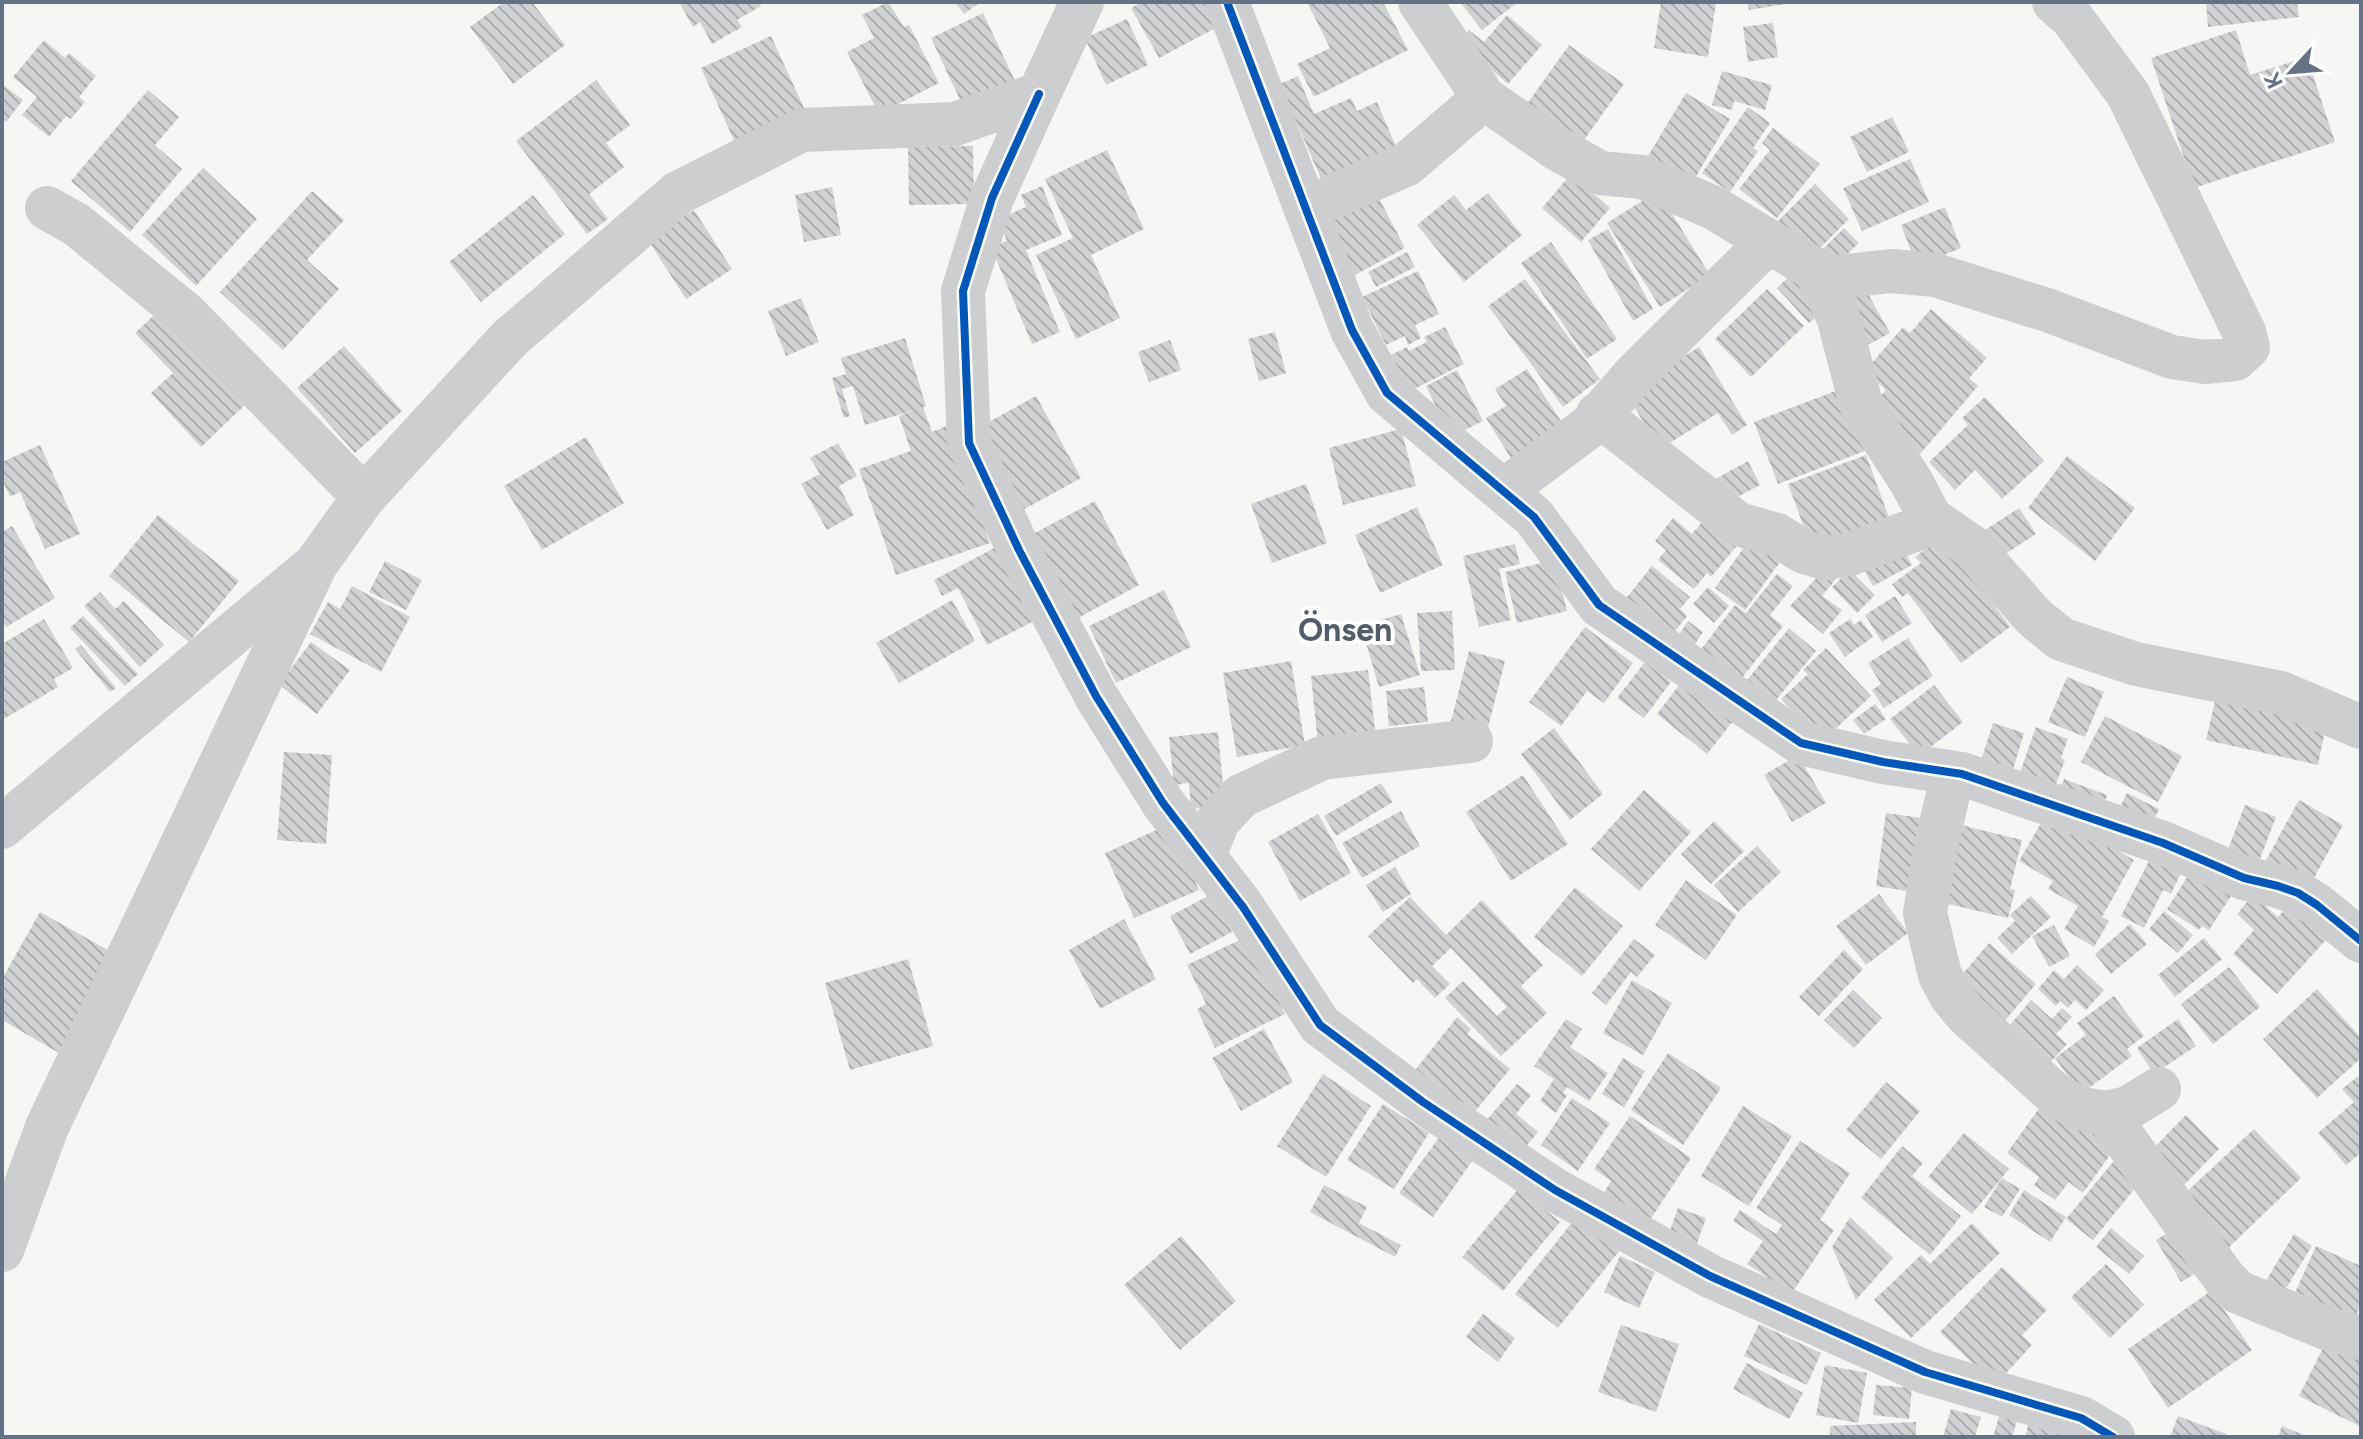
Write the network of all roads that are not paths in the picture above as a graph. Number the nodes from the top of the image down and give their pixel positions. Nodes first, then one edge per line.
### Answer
1 (1082, 2) edge
2 (1227, 2) edge
3 (1420, 2) edge
4 (2054, 2) edge
5 (1039, 94) junction
6 (1484, 98) junction
7 (47, 208) dead end
8 (1307, 208) junction
9 (1768, 242) junction
10 (1815, 269) junction
11 (1598, 414) junction
12 (1503, 491) junction
13 (364, 497) junction
14 (1933, 523) junction
15 (316, 564) junction
16 (2361, 727) edge
17 (1471, 741) dead end
18 (1953, 773) junction
19 (2, 827) edge
20 (1204, 856) junction
21 (2361, 941) edge
22 (2159, 1089) dead end
23 (2106, 1113) junction
24 (2, 1250) edge
25 (2361, 1338) edge
26 (2113, 1437) edge

1 - 5 street
2 - 8 street
3 - 6 street
4 - 10 street
5 - 13 street
5 - 20 street
6 - 8 street
6 - 9 street
7 - 13 street
8 - 12 street
9 - 10 street
9 - 11 street
10 - 14 street
11 - 12 street
11 - 14 street
12 - 18 street
13 - 15 street
14 - 16 street
15 - 19 street
15 - 24 street
17 - 20 street
18 - 21 street
18 - 23 street
20 - 26 street
22 - 23 street
23 - 25 street

